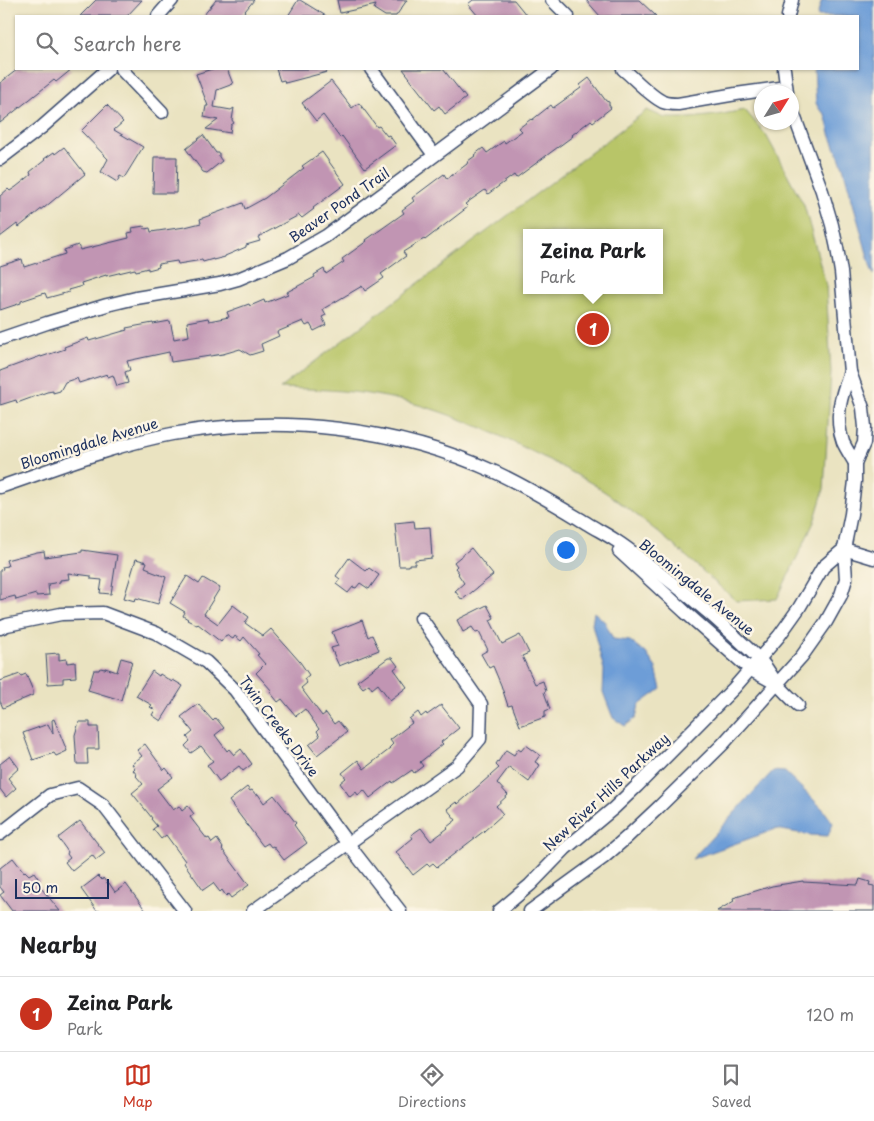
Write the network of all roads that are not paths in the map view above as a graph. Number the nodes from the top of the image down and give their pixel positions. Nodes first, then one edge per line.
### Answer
1 (172, 0) edge
2 (552, 0) edge
3 (792, 0) edge
4 (159, 15) edge
5 (567, 15) edge
6 (788, 15) edge
7 (107, 70) edge
8 (122, 70) edge
9 (372, 70) edge
10 (550, 70) edge
11 (624, 70) edge
12 (784, 70) edge
13 (786, 85) edge
14 (754, 93) edge
15 (162, 112) dead end
16 (799, 128) edge
17 (434, 155) junction
18 (0, 159) edge
19 (0, 339) edge
20 (850, 372) junction
21 (855, 463) junction
22 (0, 487) edge
23 (587, 524) junction
24 (844, 548) junction
25 (874, 558) edge
26 (421, 618) dead end
27 (0, 628) edge
28 (760, 659) junction
29 (751, 670) junction
30 (777, 684) junction
31 (798, 705) dead end
32 (0, 834) edge
33 (348, 844) junction
34 (184, 911) edge
35 (253, 911) edge
36 (400, 911) edge
37 (499, 911) edge
38 (530, 911) edge

1 - 4 street
2 - 5 street
3 - 6 street
7 - 18 street
8 - 15 street
9 - 17 street
10 - 17 street, Beaver Pond Trail
11 - 14 street
12 - 13 street
16 - 20 street
17 - 19 street, Beaver Pond Trail
20 - 21 street
20 - 21 street
21 - 24 street
22 - 23 street, Bloomingdale Avenue
23 - 28 street, Bloomingdale Avenue
23 - 29 street, Bloomingdale Avenue
24 - 25 street
24 - 28 street, New River Hills Parkway
24 - 30 street
26 - 33 street
27 - 33 street, Twin Creeks Drive
28 - 29 street, New River Hills Parkway
28 - 30 street, Bloomingdale Avenue
29 - 30 street, Bloomingdale Avenue
29 - 37 street, New River Hills Parkway
30 - 31 street, Bloomingdale Avenue
30 - 38 street
32 - 34 street
33 - 35 street
33 - 36 street, Twin Creeks Drive

